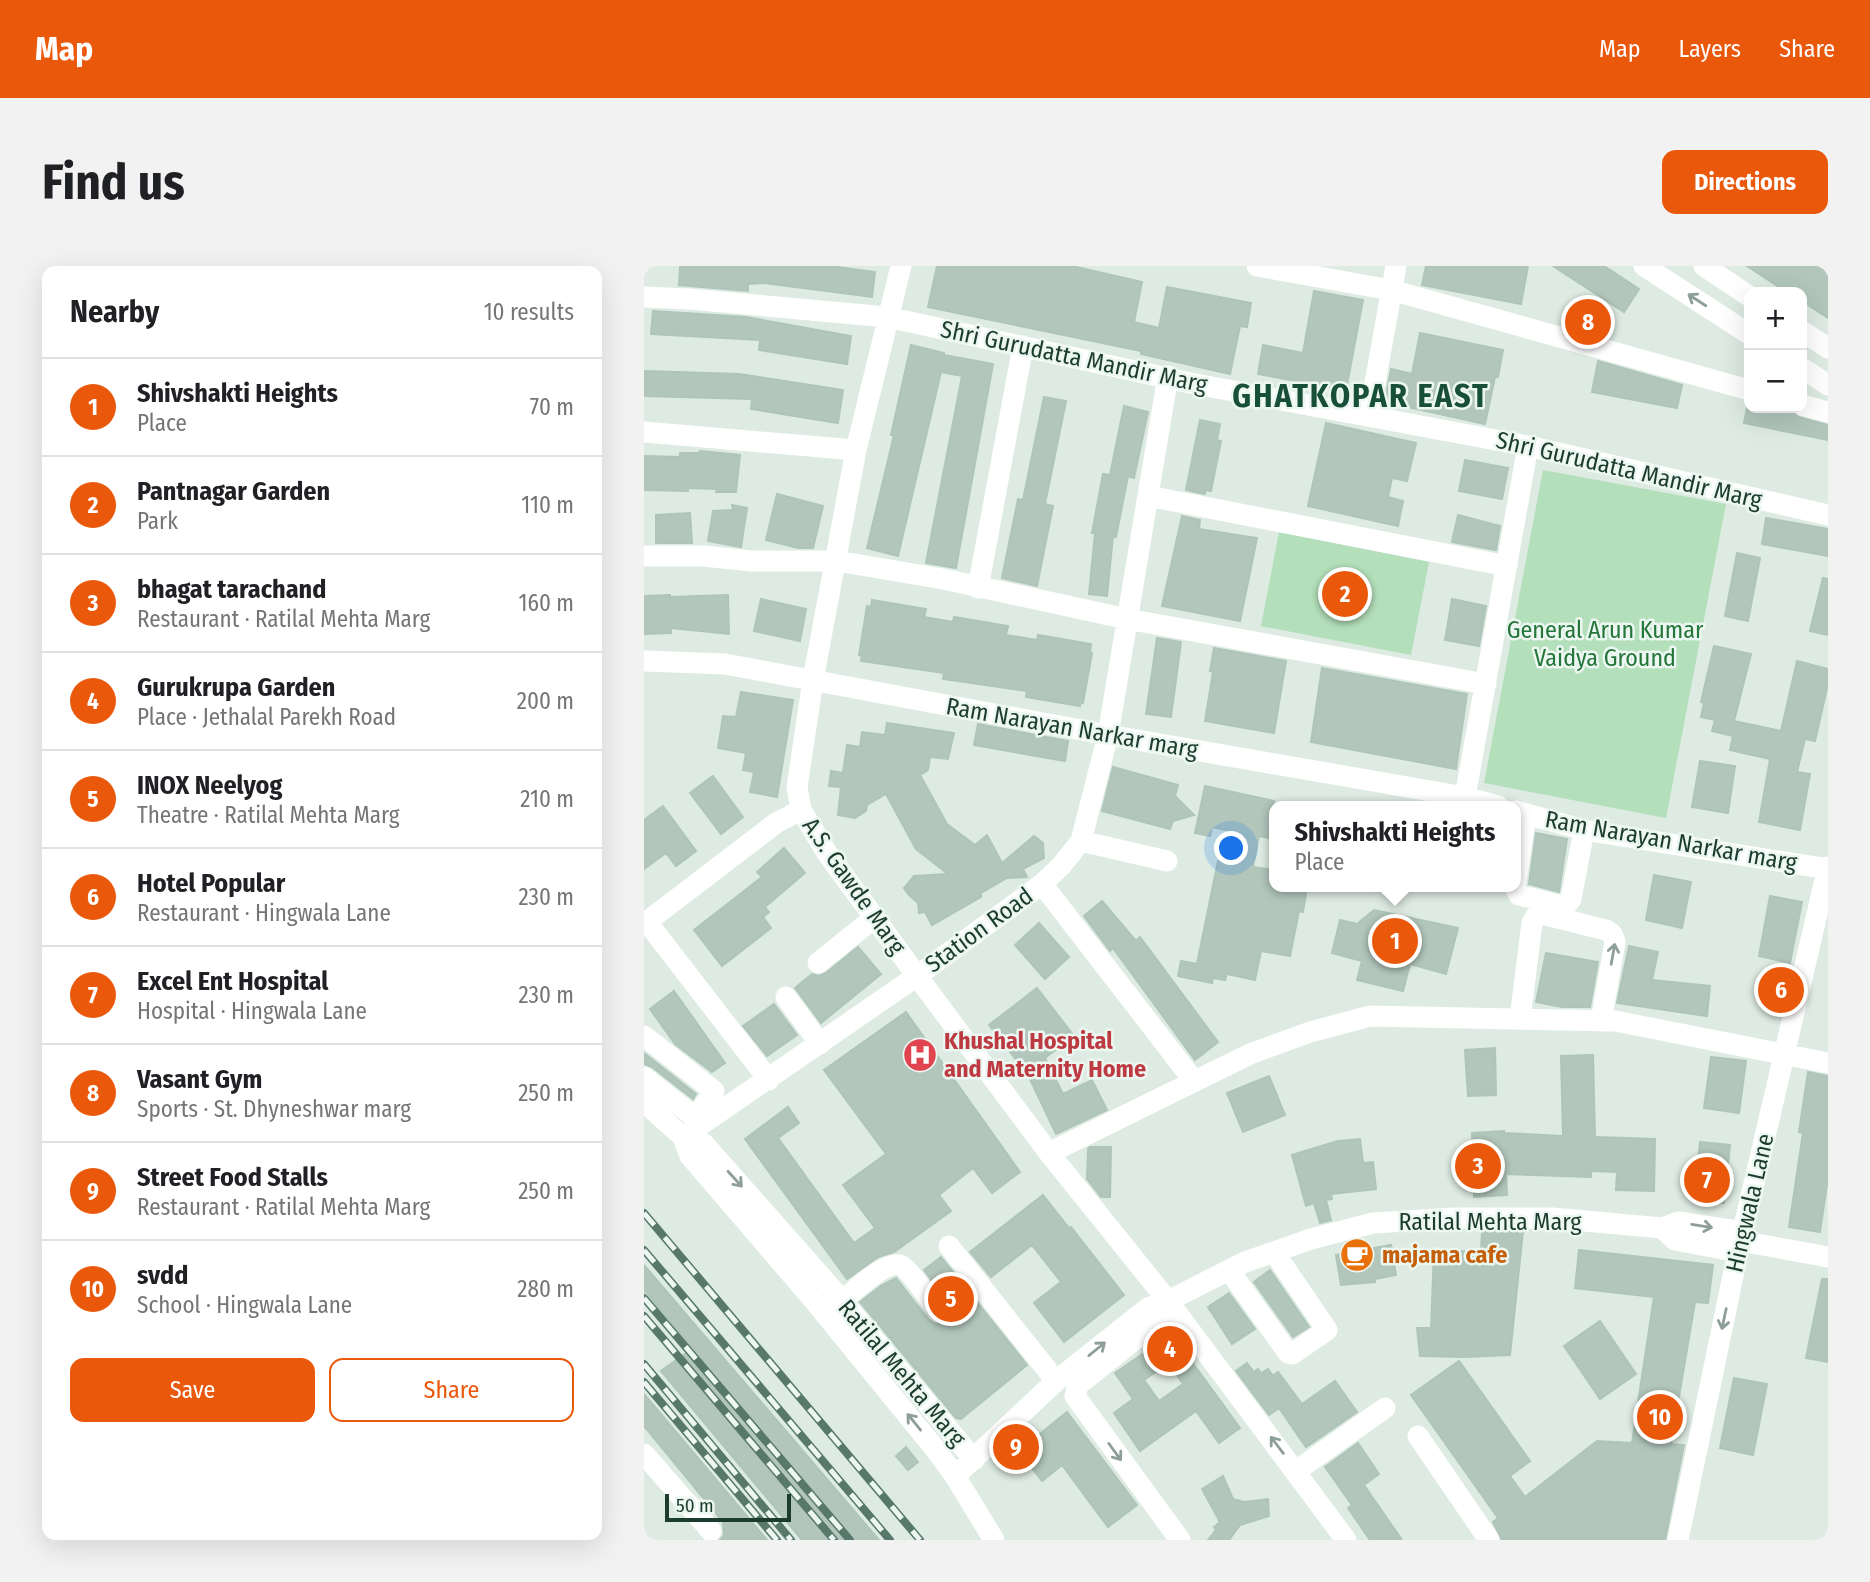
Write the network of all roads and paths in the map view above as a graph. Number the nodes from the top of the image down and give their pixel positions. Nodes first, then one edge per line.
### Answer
1 (901, 266) edge
2 (1257, 266) edge
3 (1396, 266) edge
4 (1644, 266) edge
5 (1704, 266) edge
6 (1391, 290) junction
7 (1744, 293) edge
8 (644, 298) edge
9 (887, 317) junction
10 (1744, 331) edge
11 (1807, 334) edge
12 (1023, 346) junction
13 (1828, 348) edge
14 (1807, 371) edge
15 (1168, 376) junction
16 (1828, 385) edge
17 (1744, 389) edge
18 (1807, 406) edge
19 (1828, 412) edge
20 (1369, 416) junction
21 (644, 432) edge
22 (1528, 446) junction
23 (856, 450) junction
24 (1148, 496) junction
25 (1828, 515) edge
26 (644, 556) edge
27 (837, 561) junction
28 (1507, 566) junction
29 (978, 588) junction
30 (1127, 619) junction
31 (644, 661) edge
32 (813, 680) junction
33 (1486, 684) junction
34 (1108, 735) junction
35 (1465, 797) junction
36 (1480, 801) edge
37 (801, 810) junction
38 (1522, 817) edge
39 (1584, 835) junction
40 (1081, 841) junction
41 (1167, 860) dead end
42 (1828, 868) edge
43 (1042, 884) junction
44 (1518, 892) edge
45 (874, 918) junction
46 (645, 923) edge
47 (818, 963) dead end
48 (917, 976) junction
49 (786, 997) dead end
50 (1520, 1019) junction
51 (1601, 1021) junction
52 (644, 1036) edge
53 (820, 1044) junction
54 (1784, 1055) junction
55 (1828, 1063) edge
56 (644, 1077) edge
57 (769, 1080) junction
58 (1194, 1082) junction
59 (644, 1102) edge
60 (669, 1111) junction
61 (705, 1114) junction
62 (683, 1137) junction
63 (1049, 1153) junction
64 (1741, 1242) junction
65 (949, 1246) dead end
66 (1274, 1252) junction
67 (1828, 1257) edge
68 (1229, 1270) junction
69 (842, 1301) junction
70 (1168, 1301) junction
71 (939, 1312) dead end
72 (826, 1315) junction
73 (1056, 1381) junction
74 (1385, 1408) dead end
75 (1418, 1436) dead end
76 (644, 1454) edge
77 (974, 1460) junction
78 (1296, 1471) junction
79 (955, 1476) junction
80 (711, 1531) dead end
81 (995, 1540) edge
82 (1180, 1540) edge
83 (1346, 1540) edge
84 (1489, 1540) edge
85 (1678, 1540) edge

1 - 9 street, A.S. Gawde Marg
2 - 6 street
3 - 6 street
10 -> 4 street
5 - 7 street
6 - 17 street
6 - 20 street
8 - 9 street, Shri Gurudatta Mandir Marg
9 - 12 street, Shri Gurudatta Mandir Marg
9 - 23 street, A.S. Gawde Marg
11 - 13 street
12 - 15 street, Shri Gurudatta Mandir Marg
12 - 29 street
14 - 16 street
15 - 20 street, Shri Gurudatta Mandir Marg
15 - 24 street
18 - 19 street
20 - 22 street, Shri Gurudatta Mandir Marg
21 - 23 street
22 - 25 street, Shri Gurudatta Mandir Marg
22 - 28 street
23 - 27 street, A.S. Gawde Marg
24 - 28 street
24 - 30 street
26 - 27 street
27 - 29 street
27 - 32 street, A.S. Gawde Marg
28 - 33 street
29 - 30 street
30 - 33 street
30 - 34 street
31 - 32 street, Ram Narayan Narkar marg
32 - 34 street, Ram Narayan Narkar marg
32 - 37 street, A.S. Gawde Marg
33 - 35 street
34 - 35 street, Ram Narayan Narkar marg
34 - 40 street
35 - 36 street, Ram Narayan Narkar marg
37 - 45 street, A.S. Gawde Marg
37 - 46 street
38 - 39 street, Ram Narayan Narkar marg
39 - 42 street, Ram Narayan Narkar marg
39 - 44 street
40 - 41 street
40 - 43 street, Station Road
42 - 54 street, Hingwala Lane
43 - 48 street, Station Road
43 - 58 street
45 - 47 street
45 - 48 street, A.S. Gawde Marg
46 - 57 street
48 - 53 street, Station Road
48 - 63 street, A.S. Gawde Marg
49 - 53 street
50 - 51 street
51 -> 50 street
50 - 58 street
51 - 54 street
52 - 61 street
53 - 57 street, Station Road
54 - 55 street
54 - 64 street, Hingwala Lane
56 - 60 street
57 - 61 street, Station Road
58 - 63 street
59 - 60 street
60 - 61 street
60 - 62 street
61 - 62 street, Station Road
62 -> 69 street, Ratilal Mehta Marg
62 - 72 street
63 - 70 street, A.S. Gawde Marg
64 - 66 street, Ratilal Mehta Marg
64 - 67 street
64 -> 85 street, Hingwala Lane
65 - 73 street
66 - 68 street, Ratilal Mehta Marg
66 - 68 street
68 - 70 street, Ratilal Mehta Marg
69 - 71 street
69 - 72 street
69 - 77 street, Ratilal Mehta Marg
73 -> 70 street, Ratilal Mehta Marg
78 -> 70 street, A.S. Gawde Marg
70 -> 82 street, Ratilal Mehta Marg
79 -> 72 street
73 - 77 street, Ratilal Mehta Marg
74 - 78 street
75 - 84 street
76 - 80 street
77 - 79 street
78 - 83 street, A.S. Gawde Marg
79 - 81 street

